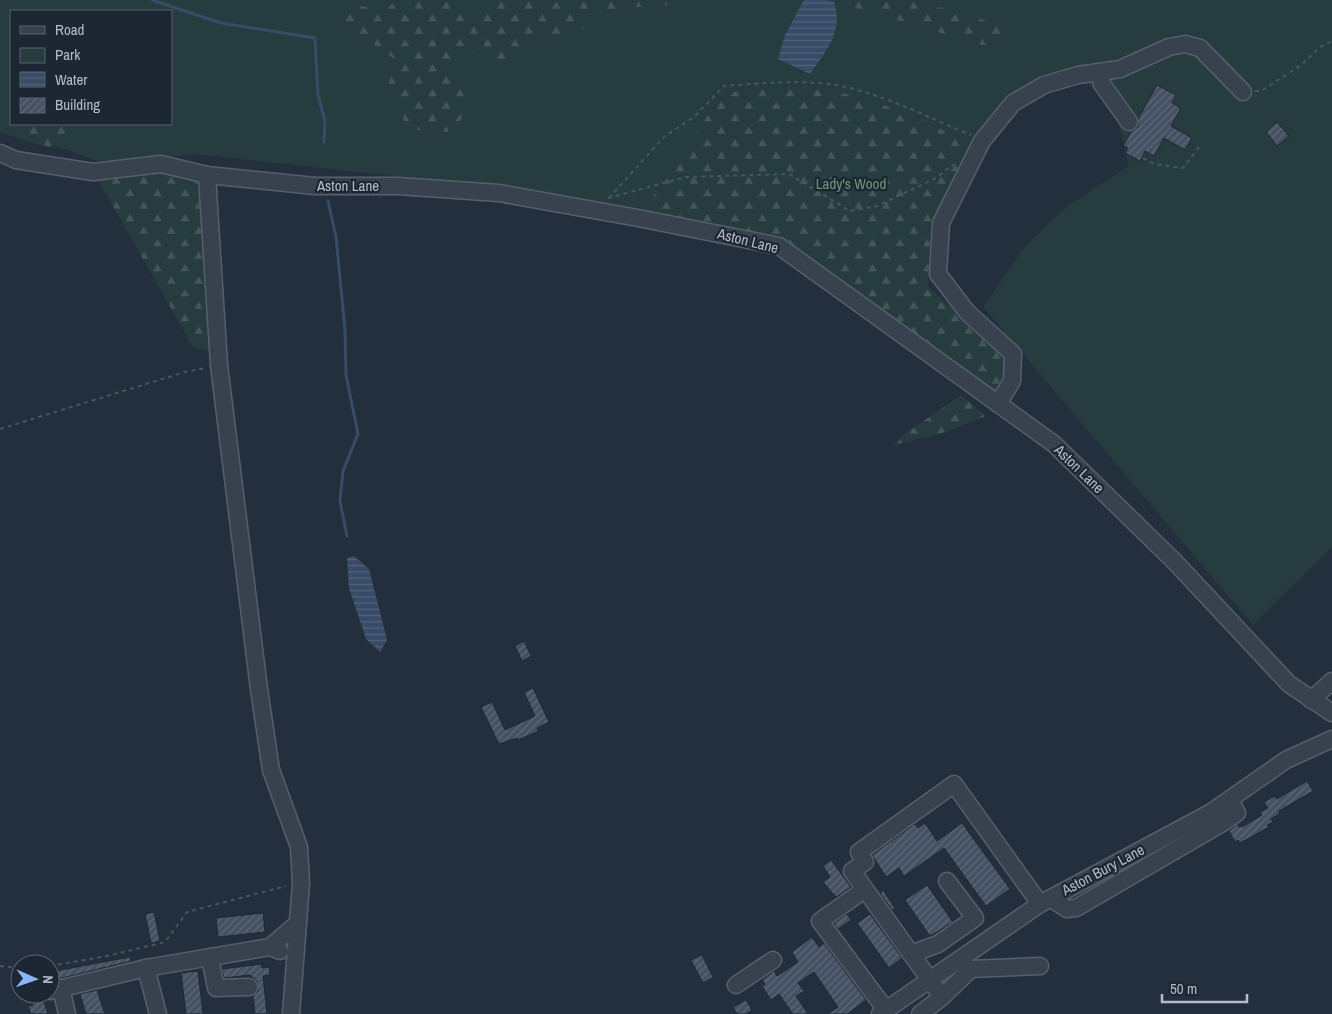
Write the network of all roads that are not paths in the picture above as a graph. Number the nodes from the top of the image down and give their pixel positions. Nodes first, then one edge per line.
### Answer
1 (1099, 72) junction
2 (1243, 92) road end
3 (1129, 122) dead end
4 (0, 154) edge
5 (207, 175) junction
6 (998, 404) junction
7 (1332, 681) edge
8 (1311, 700) junction
9 (1332, 713) edge
10 (1332, 738) edge
11 (947, 881) dead end
12 (864, 890) junction
13 (1045, 901) junction
14 (298, 923) junction
15 (270, 947) junction
16 (911, 954) junction
17 (210, 957) junction
18 (293, 957) junction
19 (773, 960) dead end
20 (1040, 966) dead end
21 (146, 968) junction
22 (928, 980) junction
23 (736, 985) dead end
24 (249, 986) dead end
25 (60, 989) edge
26 (942, 997) junction
27 (60, 999) edge
28 (883, 1012) edge
29 (67, 1014) edge
30 (158, 1014) edge
31 (291, 1014) edge
32 (920, 1014) edge

1 - 2 street
1 - 3 street
1 - 6 street
4 - 5 street, Aston Lane
5 - 6 street, Aston Lane
5 - 14 street
6 - 8 street, Aston Lane
7 - 8 street
8 - 9 street, Aston Lane
10 - 13 street, Aston Bury Lane
11 - 16 street
12 - 13 street
12 - 16 street
12 - 28 street
13 - 22 street, Aston Bury Lane
14 - 15 street
14 - 18 street
15 - 17 street
15 - 18 street
16 - 22 street
17 - 21 street
17 - 24 street
18 - 31 street
19 - 23 street
20 - 26 street
21 - 25 street
21 - 30 street
22 - 26 street
22 - 28 street, Aston Bury Lane
26 - 32 street
27 - 29 street

